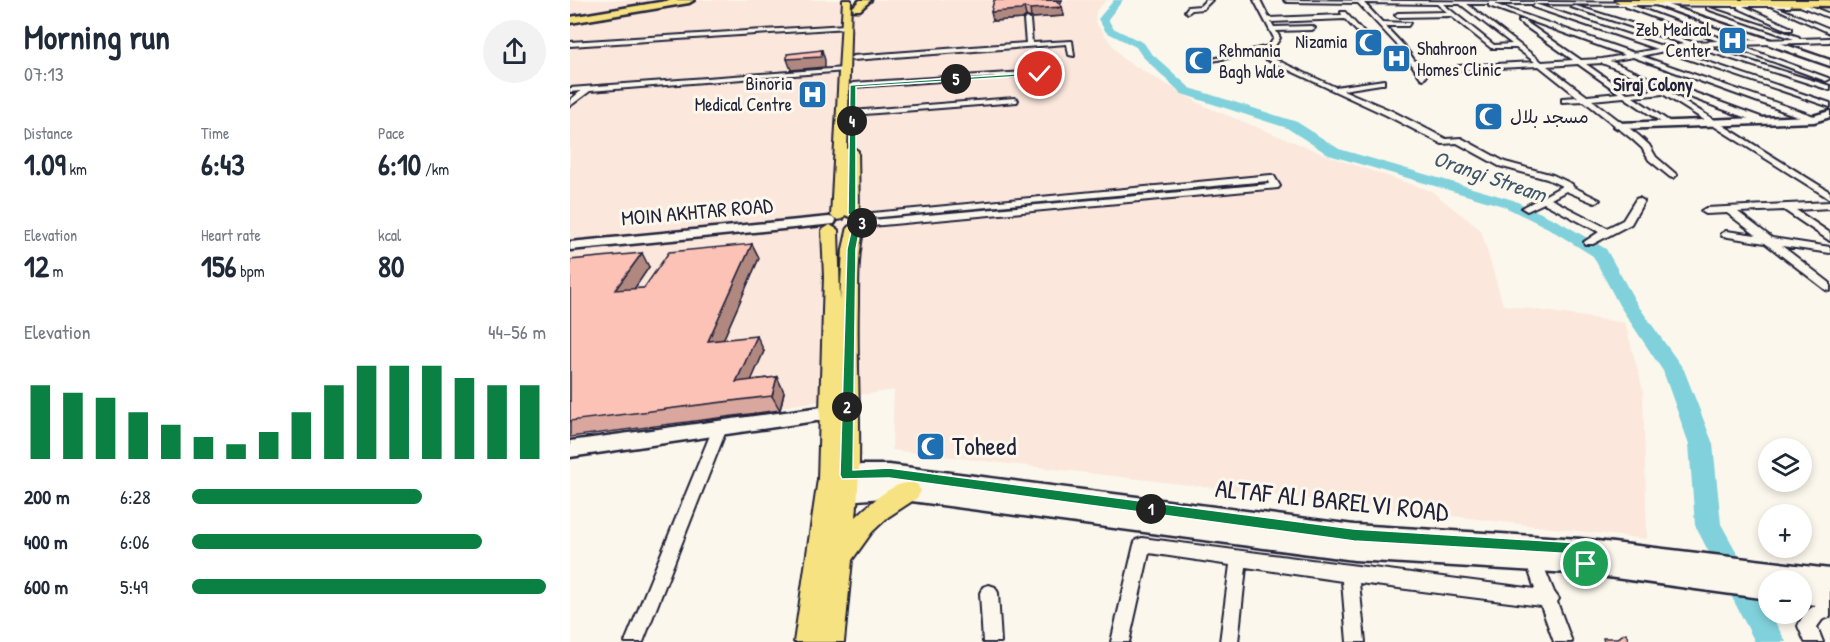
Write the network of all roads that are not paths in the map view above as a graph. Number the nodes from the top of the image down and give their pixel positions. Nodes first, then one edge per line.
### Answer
1 (658, 0) edge
2 (667, 0) edge
3 (677, 0) edge
4 (689, 0) edge
5 (1209, 0) edge
6 (1257, 0) edge
7 (1287, 0) edge
8 (1332, 1) edge
9 (1359, 1) edge
10 (1385, 1) edge
11 (1405, 1) edge
12 (1483, 1) edge
13 (852, 2) edge
14 (1438, 2) junction
15 (1461, 2) junction
16 (1620, 2) edge
17 (1650, 2) edge
18 (1525, 3) junction
19 (1562, 3) junction
20 (1585, 3) junction
21 (1700, 3) edge
22 (1802, 3) edge
23 (1830, 4) edge
24 (1735, 5) junction
25 (1767, 5) junction
26 (1188, 11) dead end
27 (1263, 12) junction
28 (1274, 12) dead end
29 (1508, 12) junction
30 (1422, 14) junction
31 (1453, 14) junction
32 (1398, 15) junction
33 (1830, 16) edge
34 (570, 17) edge
35 (1347, 17) junction
36 (1027, 20) dead end
37 (1268, 20) junction
38 (1428, 20) dead end
39 (1381, 24) junction
40 (846, 27) junction
41 (1312, 28) dead end
42 (1272, 29) junction
43 (1830, 31) edge
44 (1364, 36) dead end
45 (1669, 37) junction
46 (1830, 40) edge
47 (1807, 41) junction
48 (1818, 41) junction
49 (1767, 42) junction
50 (1727, 43) junction
51 (570, 44) edge
52 (1693, 44) junction
53 (1029, 45) junction
54 (1518, 46) junction
55 (1830, 47) edge
56 (1664, 49) junction
57 (1253, 51) junction
58 (1632, 55) junction
59 (1072, 56) dead end
60 (853, 58) junction
61 (1210, 61) dead end
62 (1602, 61) junction
63 (1581, 63) junction
64 (1830, 63) edge
65 (1543, 66) junction
66 (1458, 68) dead end
67 (844, 70) junction
68 (1830, 73) edge
69 (1040, 74) dead end
70 (1638, 75) junction
71 (1816, 75) junction
72 (1423, 76) dead end
73 (1798, 78) junction
74 (1830, 81) edge
75 (1381, 82) dead end
76 (1764, 82) junction
77 (853, 85) junction
78 (1334, 88) junction
79 (1730, 88) junction
80 (1830, 88) edge
81 (588, 89) junction
82 (570, 90) edge
83 (1664, 92) junction
84 (1627, 95) junction
85 (1693, 95) junction
86 (1585, 98) junction
87 (1675, 98) junction
88 (1014, 100) dead end
89 (1565, 100) dead end
90 (570, 104) edge
91 (1830, 105) edge
92 (852, 113) junction
93 (1830, 114) edge
94 (1814, 119) junction
95 (1763, 121) junction
96 (1712, 122) junction
97 (1667, 124) junction
98 (1619, 126) junction
99 (1830, 128) edge
100 (1672, 175) dead end
101 (1273, 182) dead end
102 (1566, 188) junction
103 (1830, 196) edge
104 (1544, 199) junction
105 (1595, 200) dead end
106 (1639, 201) dead end
107 (1830, 205) edge
108 (1786, 207) junction
109 (1527, 208) dead end
110 (1729, 210) junction
111 (1707, 211) dead end
112 (844, 227) junction
113 (1608, 233) junction
114 (1726, 234) dead end
115 (1830, 238) edge
116 (1767, 240) junction
117 (1589, 242) dead end
118 (570, 246) edge
119 (1830, 250) edge
120 (570, 253) edge
121 (1830, 288) edge
122 (829, 413) junction
123 (720, 428) junction
124 (570, 449) edge
125 (837, 485) junction
126 (909, 491) junction
127 (840, 556) junction
128 (1583, 557) junction
129 (1239, 558) junction
130 (1534, 562) junction
131 (1350, 574) junction
132 (1758, 579) edge
133 (1812, 580) edge
134 (1830, 580) edge
135 (1812, 593) edge
136 (988, 594) dead end
137 (1830, 596) edge
138 (1550, 599) junction
139 (1830, 609) edge
140 (634, 642) edge
141 (808, 642) edge
142 (830, 642) edge
143 (992, 642) edge
144 (1120, 642) edge
145 (1229, 642) edge
146 (1356, 642) edge
147 (1563, 642) edge
148 (1814, 642) edge

1 - 34 highway
2 - 34 highway
3 - 34 highway
4 - 34 highway
5 - 26 street
6 - 27 street
7 - 8 street
8 - 9 street
8 - 35 street
9 - 10 street
9 - 39 street
10 - 11 street
10 - 32 street
11 - 14 street
11 - 30 street
12 - 15 street
12 - 18 street
12 - 29 street
13 - 40 main road
13 - 60 main road
14 - 15 street
14 - 31 street
15 - 54 street
16 - 17 highway
16 - 20 street
16 - 50 street
17 - 21 highway
17 - 49 main road
18 - 19 street
18 - 56 street
19 - 20 street
19 - 45 street
20 - 45 street
21 - 22 highway
21 - 23 highway
21 - 24 street
21 - 47 street
22 - 23 street
22 - 25 street
22 - 33 street
24 - 25 street
24 - 48 street
25 - 43 street
27 - 28 street
27 - 37 street
29 - 58 street
29 - 63 street
30 - 31 street
30 - 32 street
30 - 38 street
31 - 54 street
32 - 39 street
35 - 37 street
35 - 44 street
36 - 53 street
37 - 42 street
39 - 72 street
40 - 51 street
40 - 67 main road
41 - 42 street
42 - 57 street
45 - 52 street
46 - 48 street
47 - 48 street
47 - 49 street
47 - 55 street
48 - 55 street
49 - 50 street
49 - 64 main road
50 - 52 street
50 - 71 street
52 - 56 street
52 - 73 street
53 - 59 street
53 - 60 street
54 - 65 street
56 - 58 street
56 - 76 street
57 - 61 street
57 - 78 street
58 - 62 street
58 - 79 street
60 - 77 main road
62 - 63 street
62 - 70 street
63 - 65 street
63 - 84 street
65 - 66 street
65 - 86 street
67 - 81 street
67 - 112 main road
68 - 71 street
69 - 77 street
70 - 83 street
70 - 85 street
71 - 73 street
71 - 74 street
73 - 76 street
73 - 80 street
75 - 78 street
76 - 79 street
76 - 91 street
77 - 92 main road
78 - 102 street
79 - 85 street
79 - 94 street
81 - 82 street
81 - 90 street
83 - 84 street
83 - 87 street
84 - 86 street
84 - 97 street
85 - 87 street
85 - 95 street
86 - 89 street
86 - 98 street
87 - 96 street
88 - 92 street
92 - 112 main road
93 - 94 main road
94 - 95 main road
94 - 99 main road
95 - 96 main road
96 - 97 main road
96 - 103 street
97 - 98 main road
98 - 100 street
101 - 112 street
102 - 104 street
102 - 105 street
104 - 109 street
104 - 113 street
106 - 113 street
107 - 108 street
108 - 110 street
108 - 115 street
110 - 111 street
110 - 116 street
112 - 118 main road, MOIN AKHTAR ROAD
112 - 120 main road, MOIN AKHTAR ROAD
112 - 122 main road
112 - 125 main road
113 - 117 street
114 - 116 street
116 - 119 street
116 - 121 street
122 - 123 main road
122 - 125 main road
123 - 124 main road
123 - 140 street
125 - 126 main road, ALTAF ALI BARELVI ROAD
125 - 127 main road
125 - 128 main road, ALTAF ALI BARELVI ROAD
125 - 141 main road
126 - 127 main road
126 - 130 main road, ALTAF ALI BARELVI ROAD
127 - 142 main road
128 - 130 main road, ALTAF ALI BARELVI ROAD
128 - 132 main road, ALTAF ALI BARELVI ROAD
129 - 131 street
129 - 144 street
129 - 145 street
130 - 138 street
131 - 138 street
131 - 146 street
133 - 134 main road, ALTAF ALI BARELVI ROAD
135 - 137 main road
136 - 143 street
138 - 147 street
139 - 148 street

